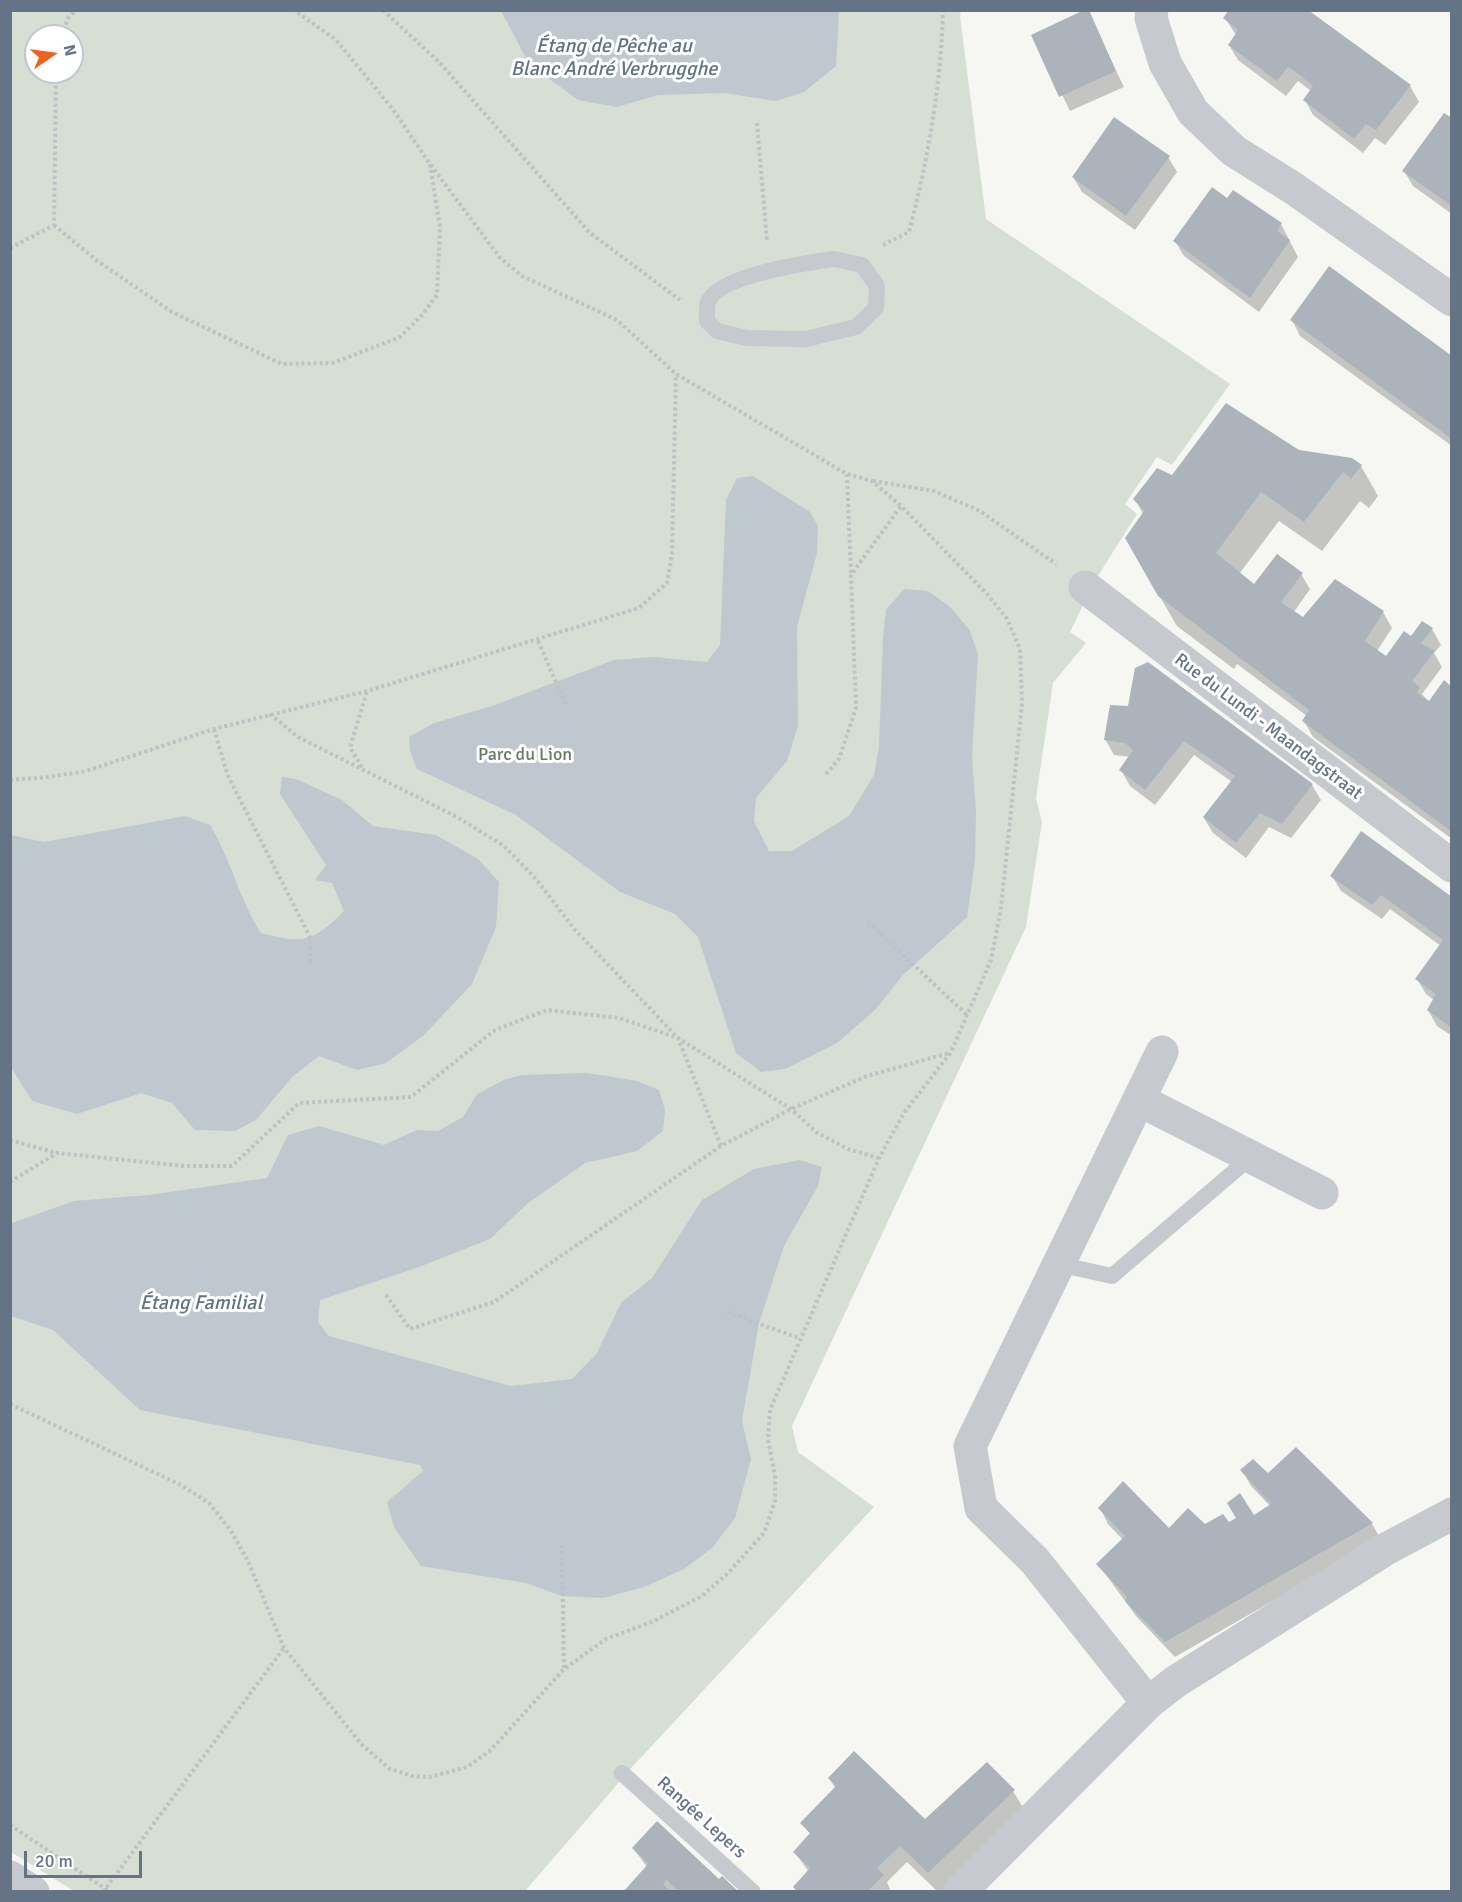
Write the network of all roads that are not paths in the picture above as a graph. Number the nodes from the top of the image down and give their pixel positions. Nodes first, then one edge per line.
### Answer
1 (1152, 10) edge
2 (1452, 300) edge
3 (707, 321) joint
4 (1085, 587) road end
5 (1452, 866) edge
6 (1162, 1052) dead end
7 (1139, 1100) junction
8 (1251, 1157) junction
9 (1322, 1193) dead end
10 (1058, 1264) junction
11 (1452, 1514) edge
12 (1148, 1703) junction
13 (622, 1773) dead end
14 (10, 1877) edge
15 (33, 1892) edge
16 (753, 1892) edge
17 (960, 1892) edge

1 - 2 street
3 - 3 lane
4 - 5 street, Rue du Lundi - Maandagstraat
6 - 7 street
7 - 8 street
7 - 10 street
8 - 9 street
8 - 10 lane
10 - 12 street
11 - 12 street
12 - 17 street
13 - 16 lane, Rangée Lepers
14 - 15 street

